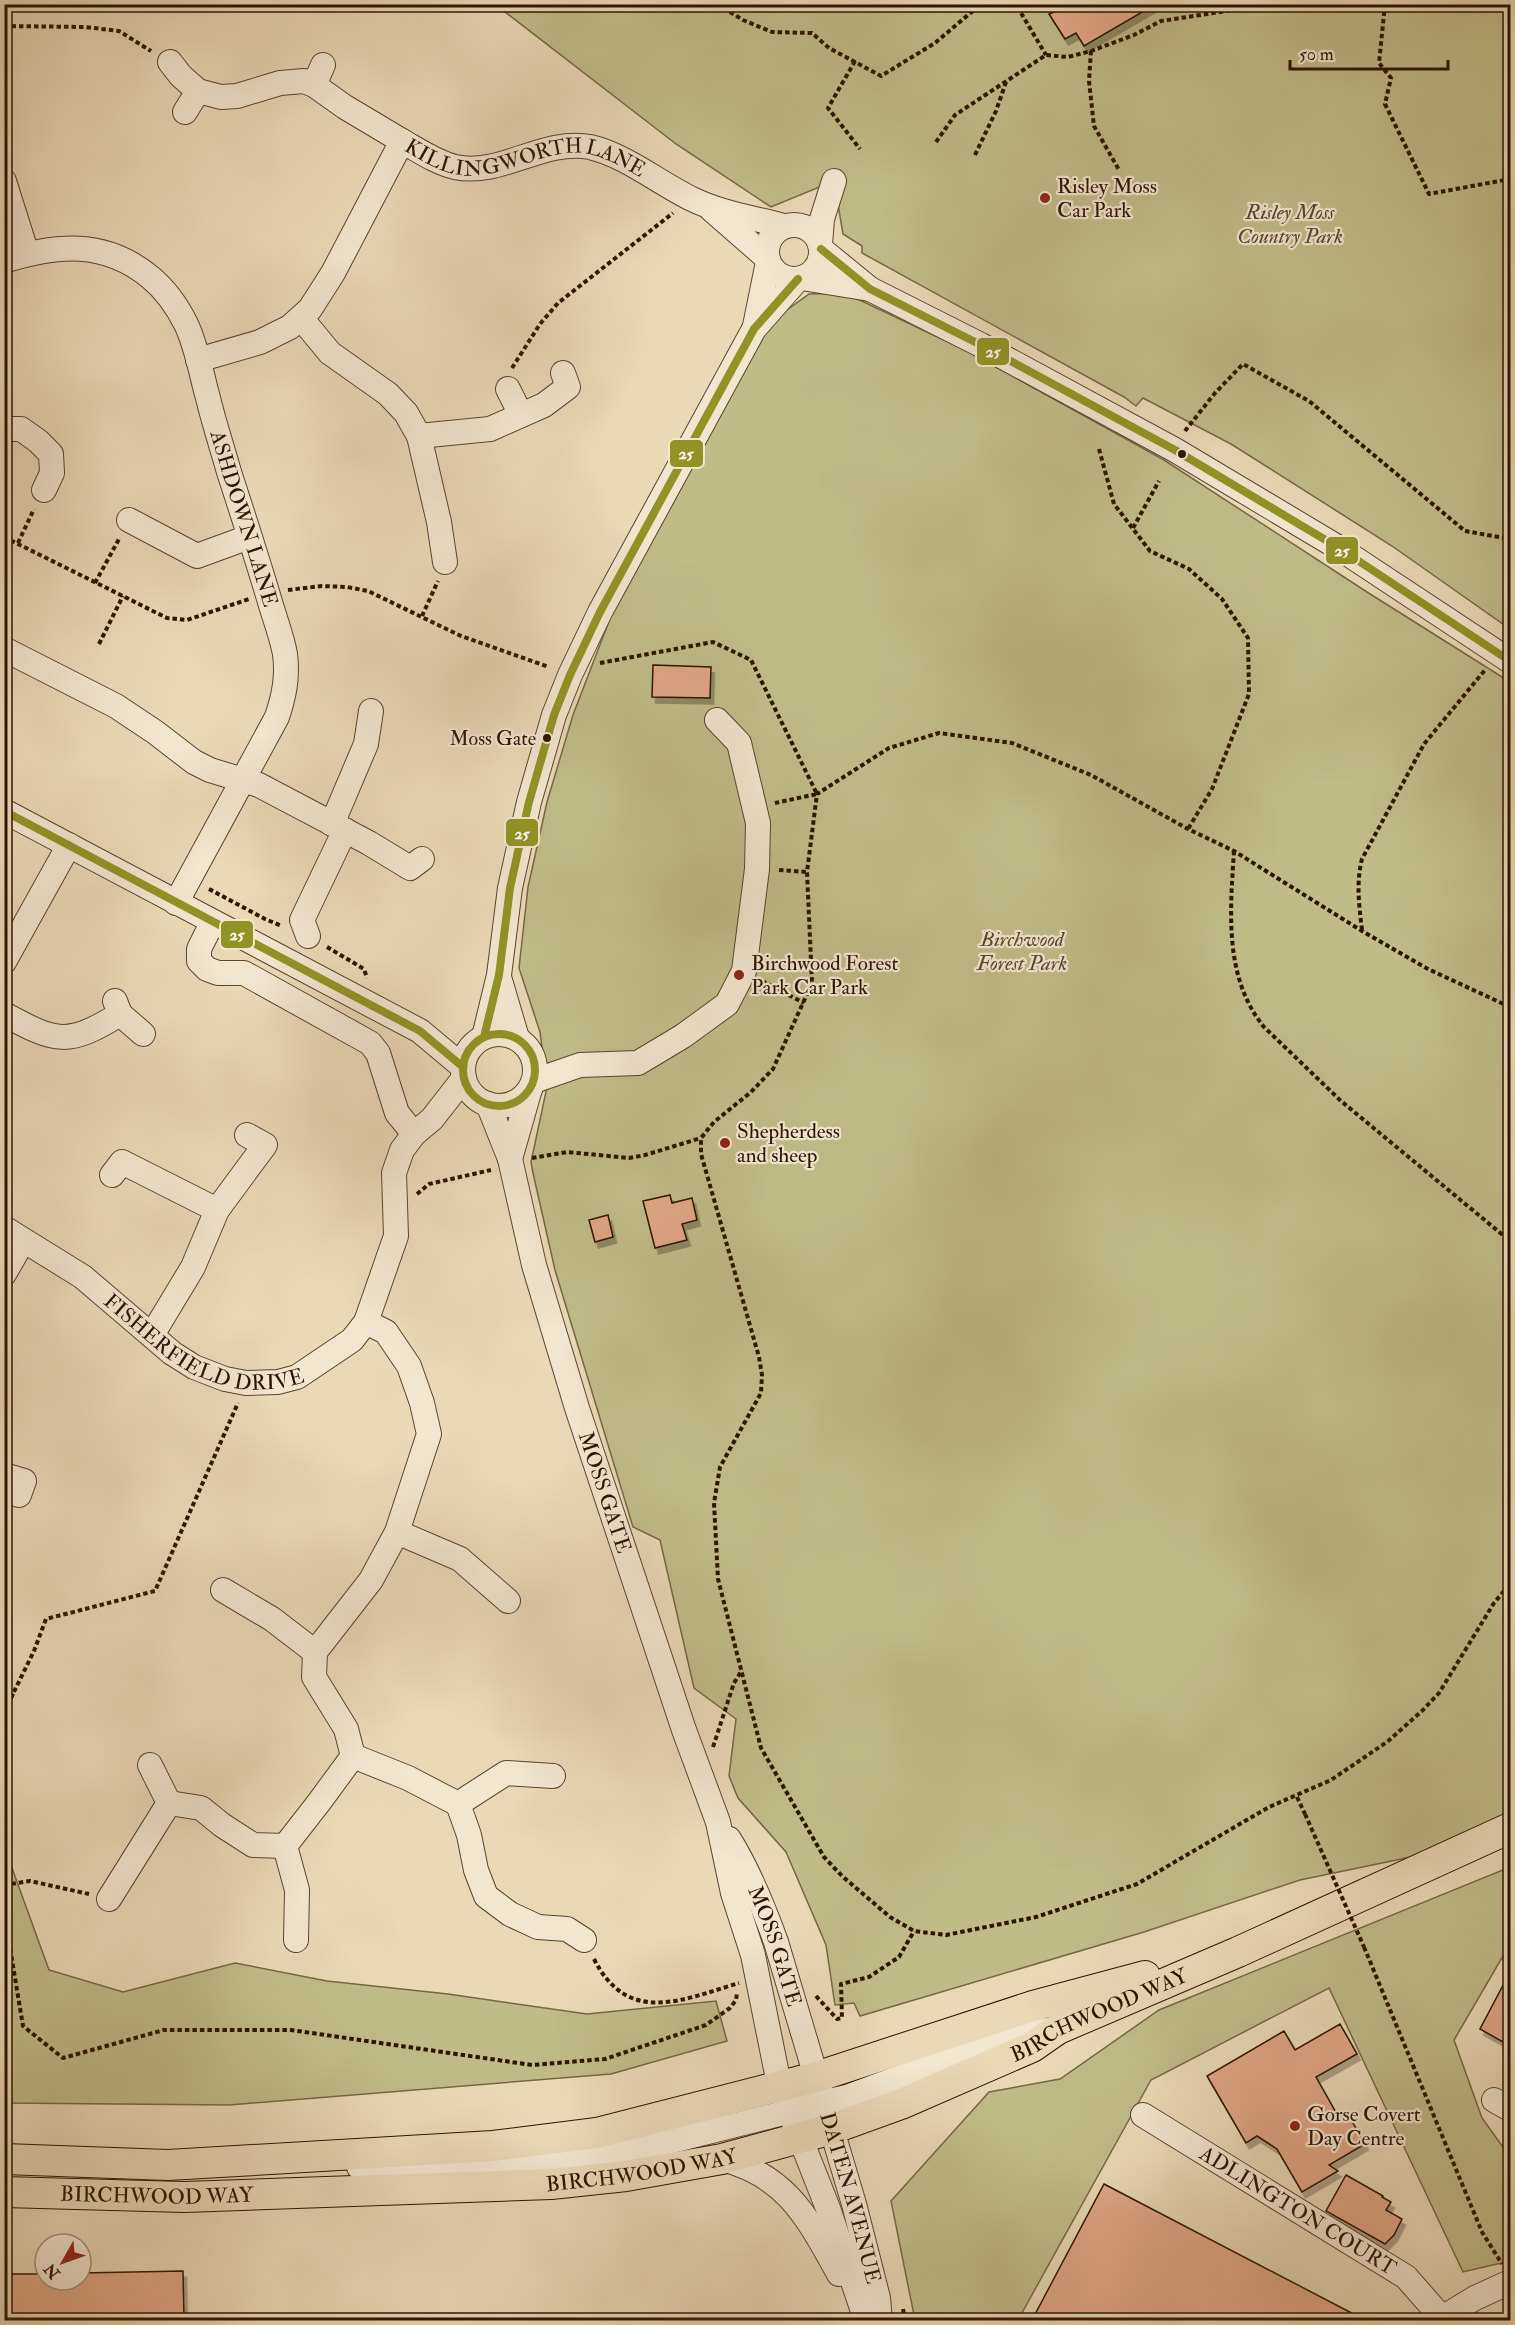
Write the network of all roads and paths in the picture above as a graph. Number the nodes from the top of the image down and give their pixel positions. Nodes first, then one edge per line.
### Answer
1 (717, 4) edge
2 (981, 4) edge
3 (1010, 4) edge
4 (1289, 4) edge
5 (1385, 4) edge
6 (1419, 4) edge
7 (1443, 4) edge
8 (1018, 6) edge
9 (4, 26) edge
10 (1091, 51) junction
11 (1046, 55) junction
12 (855, 61) junction
13 (170, 62) joint
14 (1006, 82) junction
15 (198, 91) junction
16 (185, 112) dead end
17 (402, 141) junction
18 (936, 142) dead end
19 (860, 149) dead end
20 (975, 155) dead end
21 (1119, 170) dead end
22 (1510, 179) edge
23 (4, 181) edge
24 (699, 202) junction
25 (788, 225) junction
26 (821, 246) junction
27 (27, 254) junction
28 (768, 260) junction
29 (4, 261) edge
30 (800, 279) junction
31 (870, 289) junction
32 (301, 318) junction
33 (754, 329) junction
34 (198, 360) junction
35 (563, 373) dead end
36 (508, 389) joint
37 (521, 415) junction
38 (4, 429) edge
39 (1182, 435) dead end
40 (419, 436) junction
41 (1099, 449) dead end
42 (1159, 481) dead end
43 (44, 490) joint
44 (129, 520) joint
45 (1133, 528) junction
46 (249, 537) junction
47 (1510, 539) edge
48 (18, 543) dead end
49 (445, 562) joint
50 (95, 583) dead end
51 (123, 596) dead end
52 (422, 616) dead end
53 (99, 644) dead end
54 (4, 649) edge
55 (1506, 657) edge
56 (593, 664) dead end
57 (371, 711) dead end
58 (717, 720) dead end
59 (241, 780) junction
60 (817, 794) junction
61 (755, 807) junction
62 (4, 811) edge
63 (339, 827) junction
64 (1188, 829) junction
65 (69, 845) junction
66 (1234, 851) junction
67 (422, 859) dead end
68 (757, 869) junction
69 (807, 872) junction
70 (203, 886) dead end
71 (176, 903) junction
72 (212, 922) junction
73 (1362, 931) junction
74 (308, 936) junction
75 (4, 962) edge
76 (744, 971) junction
77 (499, 975) junction
78 (369, 981) dead end
79 (804, 1003) junction
80 (1510, 1007) edge
81 (4, 1014) edge
82 (420, 1031) junction
83 (143, 1034) dead end
84 (480, 1039) junction
85 (520, 1040) junction
86 (580, 1065) junction
87 (463, 1072) junction
88 (532, 1085) junction
89 (487, 1104) junction
90 (423, 1126) junction
91 (246, 1135) dead end
92 (701, 1138) junction
93 (511, 1162) junction
94 (112, 1174) dead end
95 (413, 1199) dead end
96 (218, 1210) junction
97 (14, 1234) edge
98 (1510, 1241) edge
99 (4, 1274) edge
100 (366, 1322) junction
101 (152, 1335) junction
102 (246, 1383) junction
103 (4, 1475) edge
104 (19, 1495) dead end
105 (398, 1532) junction
106 (1510, 1584) edge
107 (223, 1590) dead end
108 (508, 1601) dead end
109 (315, 1652) junction
110 (743, 1669) junction
111 (4, 1692) edge
112 (14, 1696) junction
113 (4, 1712) edge
114 (710, 1753) dead end
115 (353, 1755) junction
116 (150, 1765) dead end
117 (553, 1776) dead end
118 (1297, 1797) junction
119 (170, 1803) junction
120 (458, 1804) junction
121 (718, 1822) junction
122 (1510, 1828) edge
123 (285, 1846) junction
124 (4, 1885) edge
125 (110, 1898) joint
126 (4, 1912) edge
127 (914, 1931) junction
128 (296, 1940) dead end
129 (584, 1940) joint
130 (1238, 1952) junction
131 (810, 1989) dead end
132 (824, 2102) junction
133 (789, 2112) junction
134 (1143, 2115) dead end
135 (4, 2159) edge
136 (722, 2159) junction
137 (4, 2192) edge
138 (1508, 2275) edge
139 (1440, 2319) edge
140 (866, 2320) edge
141 (880, 2320) edge

1 - 12 path
2 - 12 path
3 - 8 path
4 - 10 path
5 - 22 path
6 - 7 path
8 - 11 path
9 - 13 path
10 - 11 path
10 - 21 path
11 - 14 path
12 - 19 path
13 - 15 street
14 - 18 path
14 - 20 path
15 - 16 street
15 - 17 street
17 - 24 street, KILLINGWORTH LANE
17 - 32 street, KILLINGWORTH LANE
23 - 27 street
24 - 25 street, KILLINGWORTH LANE
24 - 28 street, KILLINGWORTH LANE
24 - 36 path
25 - 26 street
25 - 26 street
25 - 28 street
26 - 30 street
26 - 31 street
27 - 29 street, ASHDOWN LANE
27 - 34 street, ASHDOWN LANE
28 - 30 street
28 - 33 street, MOSS GATE
30 - 31 street
30 - 33 street, MOSS GATE
31 - 55 street
32 - 34 street, KILLINGWORTH LANE
32 - 40 street
33 - 77 street, MOSS GATE
34 - 46 street, ASHDOWN LANE
35 - 37 street
36 - 37 street
37 - 40 street
38 - 43 street
39 - 47 path
40 - 49 street
41 - 45 path
42 - 45 path
43 - 48 path
44 - 46 street
44 - 50 path
45 - 64 path
46 - 59 street, ASHDOWN LANE
49 - 52 path
51 - 53 path
54 - 59 street
55 - 73 path
56 - 60 path
57 - 63 street
58 - 61 street
59 - 63 street
59 - 71 street, ASHDOWN LANE
60 - 61 path
60 - 64 path
60 - 69 path
61 - 68 street
62 - 65 street
63 - 67 street
63 - 74 street
64 - 66 path
65 - 71 street
65 - 75 street
66 - 73 path
66 - 98 path
68 - 69 path
68 - 76 street
69 - 79 path
70 - 74 path
71 - 72 street
72 - 82 street
72 - 90 street
73 - 80 path
74 - 78 path
76 - 79 path
76 - 86 street
77 - 84 street, MOSS GATE
77 - 85 street, MOSS GATE
79 - 92 path
81 - 83 street
82 - 84 street
82 - 87 street
84 - 85 street
84 - 87 street, MOSS GATE
85 - 86 street
85 - 88 street, MOSS GATE
86 - 88 street
87 - 89 street, MOSS GATE
87 - 90 street, FISHERFIELD DRIVE
88 - 89 street
88 - 93 street, MOSS GATE
89 - 90 street
89 - 93 street, MOSS GATE
90 - 100 street, FISHERFIELD DRIVE
91 - 96 street
92 - 93 path
92 - 110 path
93 - 95 path
93 - 121 street, MOSS GATE
94 - 96 street
96 - 101 street
97 - 99 street
97 - 101 street, FISHERFIELD DRIVE
100 - 102 street, FISHERFIELD DRIVE
100 - 105 street
101 - 102 street, FISHERFIELD DRIVE
102 - 112 path
103 - 104 street
105 - 108 street
105 - 109 street
106 - 118 path
107 - 109 street
109 - 115 street
110 - 114 path
110 - 127 path
111 - 112 path
112 - 113 path
115 - 120 street
115 - 123 street
116 - 119 street
117 - 120 street
118 - 127 path
118 - 138 path, bridge
119 - 123 street
119 - 125 street
120 - 129 street
121 - 132 street, MOSS GATE
121 - 133 street, MOSS GATE
122 - 130 main road, BIRCHWOOD WAY
123 - 128 street
124 - 125 path
126 - 129 path
127 - 131 path
130 - 132 main road, BIRCHWOOD WAY
130 - 132 main road, BIRCHWOOD WAY
132 - 133 main road, BIRCHWOOD WAY
132 - 133 main road, BIRCHWOOD WAY
132 - 141 street, DATEN AVENUE
133 - 135 main road, BIRCHWOOD WAY
133 - 136 main road, BIRCHWOOD WAY
133 - 140 street, DATEN AVENUE
134 - 139 street, ADLINGTON COURT
136 - 137 main road, BIRCHWOOD WAY
136 - 140 street
138 - 139 street

